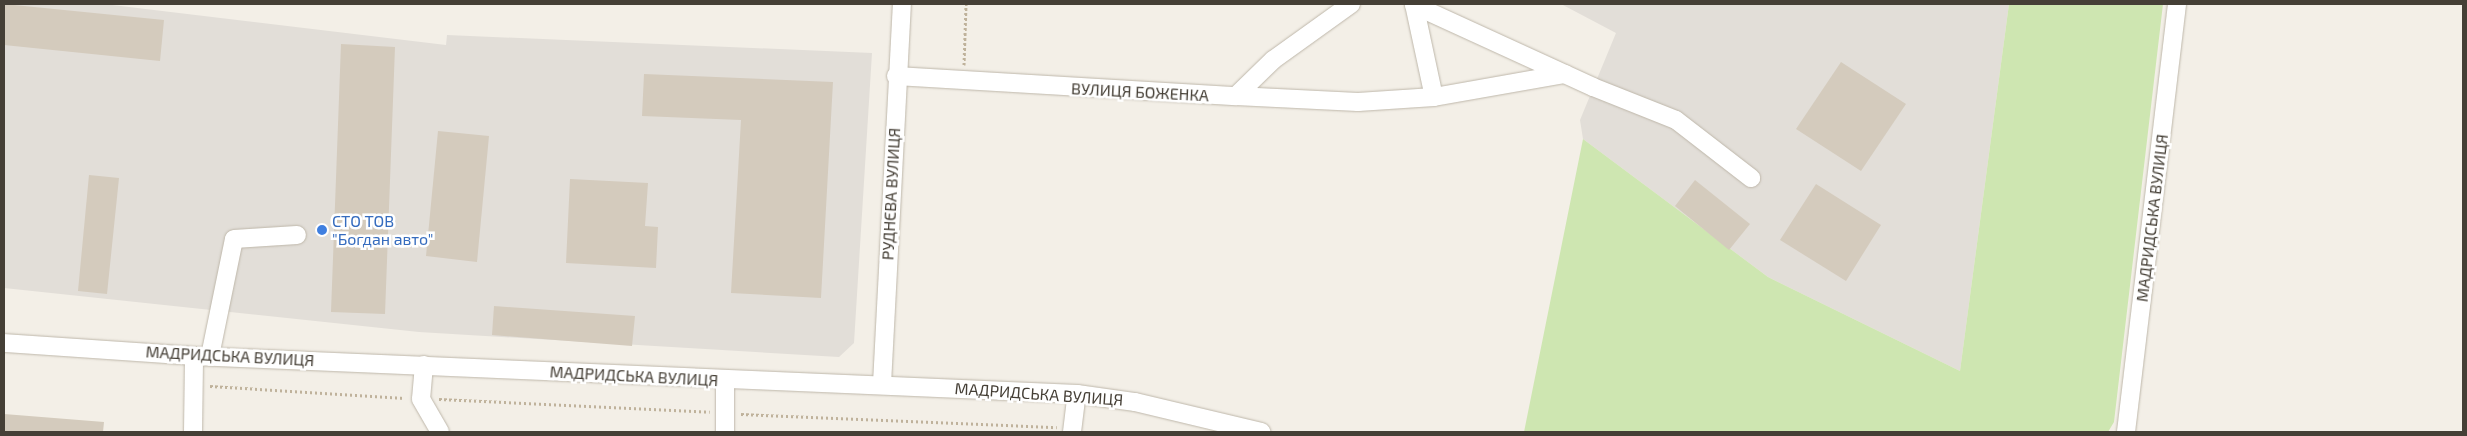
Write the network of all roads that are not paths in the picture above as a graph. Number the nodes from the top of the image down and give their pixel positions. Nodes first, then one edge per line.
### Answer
1 (902, 4) edge
2 (1351, 4) edge
3 (1414, 4) edge
4 (2177, 4) edge
5 (1565, 74) junction
6 (896, 76) junction
7 (1236, 96) junction
8 (1434, 97) junction
9 (1751, 178) dead end
10 (297, 235) dead end
11 (4, 343) edge
12 (202, 356) junction
13 (424, 365) junction
14 (725, 381) junction
15 (882, 384) junction
16 (1077, 394) junction
17 (1072, 430) edge
18 (192, 432) edge
19 (440, 432) edge
20 (725, 432) edge
21 (1261, 432) edge
22 (2126, 432) edge

1 - 6 street, РУДНЄВА ВУЛИЦЯ
2 - 7 street
3 - 5 street
3 - 8 street
4 - 22 street, МАДРИДСЬКА ВУЛИЦЯ
5 - 8 street, ВУЛИЦЯ БОЖЕНКА
5 - 9 street
6 - 7 street, ВУЛИЦЯ БОЖЕНКА
6 - 15 street, РУДНЄВА ВУЛИЦЯ
7 - 8 street, ВУЛИЦЯ БОЖЕНКА
10 - 12 street
11 - 12 street, МАДРИДСЬКА ВУЛИЦЯ
12 - 13 street, МАДРИДСЬКА ВУЛИЦЯ
12 - 18 street
13 - 14 street, МАДРИДСЬКА ВУЛИЦЯ
13 - 19 street
14 - 15 street, МАДРИДСЬКА ВУЛИЦЯ
14 - 20 street
15 - 16 street, МАДРИДСЬКА ВУЛИЦЯ
16 - 17 street
16 - 21 street, МАДРИДСЬКА ВУЛИЦЯ

